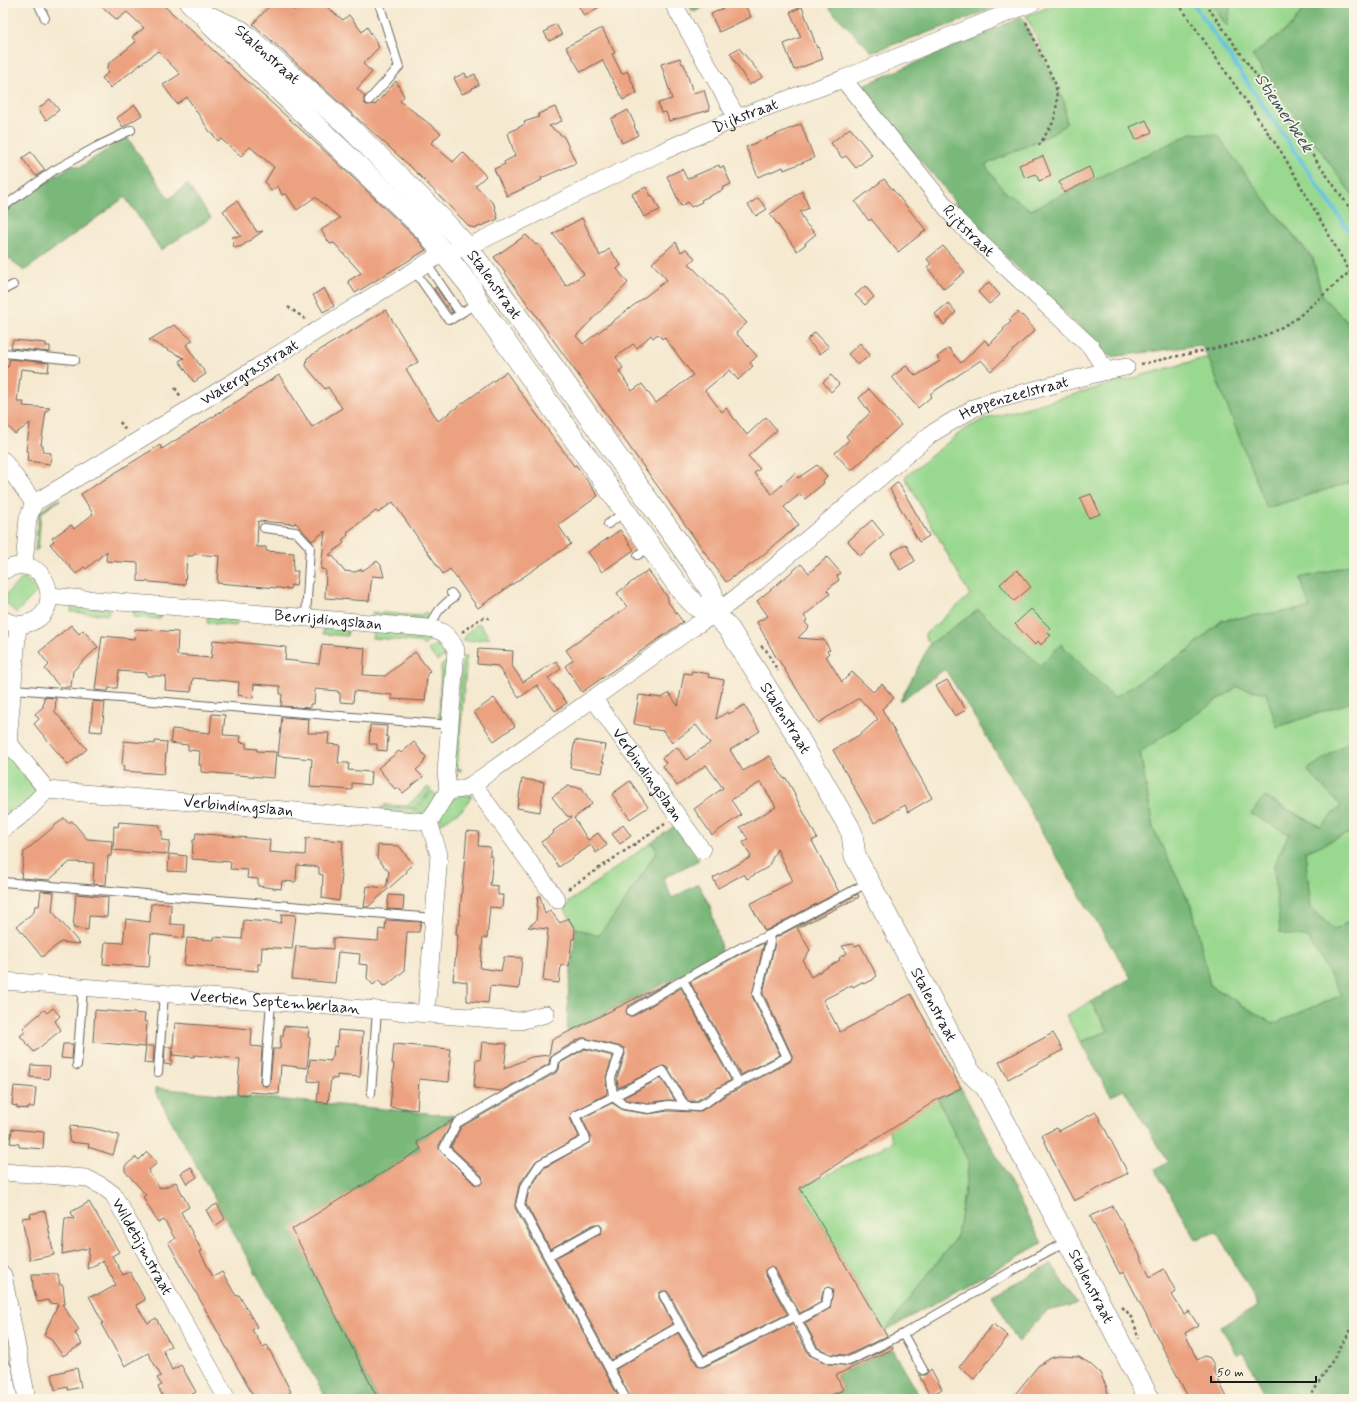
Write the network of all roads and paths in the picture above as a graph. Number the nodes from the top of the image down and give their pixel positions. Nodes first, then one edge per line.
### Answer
1 (38, 3) edge
2 (379, 3) edge
3 (673, 3) edge
4 (1178, 3) edge
5 (1205, 3) edge
6 (1026, 6) edge
7 (198, 9) edge
8 (45, 18) dead end
9 (843, 78) junction
10 (369, 100) dead end
11 (737, 118) junction
12 (349, 123) junction
13 (131, 130) dead end
14 (333, 141) junction
15 (1038, 147) dead end
16 (3, 207) edge
17 (1354, 214) edge
18 (467, 247) junction
19 (428, 262) junction
20 (1354, 268) edge
21 (1350, 272) junction
22 (1354, 283) edge
23 (13, 285) dead end
24 (3, 290) edge
25 (499, 292) junction
26 (474, 306) junction
27 (288, 307) dead end
28 (307, 325) dead end
29 (3, 353) edge
30 (75, 360) dead end
31 (1126, 367) joint
32 (1106, 371) junction
33 (120, 422) dead end
34 (129, 436) dead end
35 (3, 460) edge
36 (34, 503) junction
37 (625, 511) junction
38 (608, 524) dead end
39 (264, 528) dead end
40 (24, 566) junction
41 (3, 571) edge
42 (700, 576) junction
43 (681, 590) junction
44 (451, 593) dead end
45 (50, 596) junction
46 (715, 614) junction
47 (306, 617) junction
48 (489, 618) dead end
49 (10, 622) edge
50 (432, 628) junction
51 (458, 634) dead end
52 (761, 646) dead end
53 (782, 678) dead end
54 (8, 688) edge
55 (593, 698) junction
56 (450, 725) junction
57 (6, 744) edge
58 (473, 784) junction
59 (47, 790) junction
60 (448, 791) junction
61 (677, 816) junction
62 (429, 822) junction
63 (3, 829) edge
64 (702, 850) dead end
65 (3, 882) edge
66 (869, 882) junction
67 (556, 898) joint
68 (433, 918) junction
69 (769, 935) junction
70 (684, 980) junction
71 (3, 981) edge
72 (84, 987) junction
73 (164, 994) junction
74 (271, 1002) junction
75 (377, 1010) junction
76 (631, 1011) dead end
77 (426, 1014) junction
78 (546, 1014) dead end
79 (77, 1065) dead end
80 (158, 1072) dead end
81 (265, 1081) dead end
82 (738, 1082) junction
83 (370, 1093) dead end
84 (613, 1097) junction
85 (685, 1106) junction
86 (3, 1172) edge
87 (478, 1180) dead end
88 (597, 1229) dead end
89 (1068, 1241) junction
90 (548, 1256) junction
91 (770, 1272) dead end
92 (3, 1275) edge
93 (828, 1292) dead end
94 (664, 1296) dead end
95 (1120, 1305) dead end
96 (796, 1318) junction
97 (1354, 1325) edge
98 (680, 1326) junction
99 (903, 1334) junction
100 (1138, 1339) dead end
101 (609, 1367) junction
102 (21, 1368) junction
103 (3, 1370) edge
104 (923, 1370) dead end
105 (9, 1399) edge
106 (27, 1399) edge
107 (227, 1399) edge
108 (626, 1399) edge
109 (1149, 1399) edge
110 (1309, 1399) edge

1 - 8 lane
2 - 10 lane
3 - 11 street
4 - 21 path
5 - 17 path
6 - 9 street, Dijkstraat
6 - 15 path
7 - 12 street, Stalenstraat
7 - 14 street, Stalenstraat
9 - 11 street, Dijkstraat
9 - 32 street, Rijtstraat
11 - 18 street, Dijkstraat
12 - 14 street
12 - 18 street, Stalenstraat
13 - 16 lane
14 - 19 street, Stalenstraat
18 - 19 street, Watergrasstraat
18 - 25 street, Stalenstraat
19 - 26 street, Stalenstraat
19 - 26 lane
19 - 36 street, Watergrasstraat
20 - 21 path
21 - 22 path
21 - 31 path
23 - 24 lane
25 - 26 street
25 - 42 street, Stalenstraat
26 - 37 street, Stalenstraat
27 - 28 path
29 - 30 lane
31 - 32 street, Heppenzeelstraat
32 - 46 street, Heppenzeelstraat
33 - 34 path
35 - 36 street
36 - 40 street
37 - 38 lane
37 - 43 street, Stalenstraat
39 - 47 lane
40 - 41 street
40 - 45 street
42 - 43 street
42 - 46 street, Stalenstraat
43 - 46 street, Stalenstraat
44 - 50 lane
45 - 47 street, Bevrijdingslaan
45 - 49 street
46 - 55 street
46 - 66 street, Stalenstraat
47 - 50 street, Bevrijdingslaan
48 - 51 path
49 - 54 street
50 - 56 street, Bevrijdingslaan
52 - 53 path
54 - 56 lane
54 - 57 street
55 - 58 street
55 - 61 street, Verbindingslaan
56 - 60 street, Bevrijdingslaan
57 - 59 street
58 - 60 street
58 - 67 street
59 - 62 street, Verbindingslaan
59 - 63 street
60 - 62 street
61 - 64 street, Verbindingslaan
61 - 67 path
62 - 68 street
65 - 68 lane
66 - 69 lane
66 - 89 street, Stalenstraat
68 - 77 street
69 - 70 lane
69 - 82 lane
70 - 76 lane
70 - 82 lane
71 - 72 street, Veertien Septemberlaan
72 - 73 street, Veertien Septemberlaan
72 - 79 lane
73 - 74 street, Veertien Septemberlaan
73 - 80 lane
74 - 75 street, Veertien Septemberlaan
74 - 81 lane
75 - 77 street, Veertien Septemberlaan
75 - 83 lane
77 - 78 street, Veertien Septemberlaan
82 - 85 lane
84 - 85 lane
84 - 85 lane
84 - 87 lane
84 - 90 lane
86 - 107 street, Wildetijmstraat
88 - 90 lane
89 - 99 lane
89 - 109 street, Stalenstraat
90 - 101 lane
91 - 96 lane
92 - 102 street
93 - 96 lane
94 - 98 lane
95 - 100 path
96 - 98 lane
96 - 99 lane
97 - 110 path
98 - 101 lane
99 - 104 lane
101 - 108 lane
102 - 103 street
102 - 106 street
103 - 105 street

